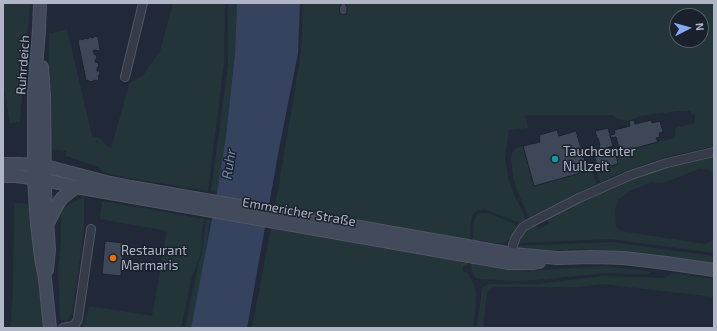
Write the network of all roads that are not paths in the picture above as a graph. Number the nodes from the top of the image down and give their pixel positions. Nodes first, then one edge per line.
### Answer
1 (40, 3) edge
2 (143, 3) edge
3 (125, 77) dead end
4 (714, 152) edge
5 (3, 164) edge
6 (40, 165) junction
7 (3, 176) edge
8 (40, 180) junction
9 (76, 187) junction
10 (131, 192) junction
11 (48, 224) junction
12 (91, 229) dead end
13 (478, 253) junction
14 (512, 254) junction
15 (558, 258) junction
16 (714, 270) edge
17 (46, 279) junction
18 (50, 328) edge
19 (63, 328) edge

1 - 6 main road, Ruhrdeich
2 - 3 street
4 - 14 street
5 - 6 main road, Emmericher Straße
6 - 8 main road, Ruhrdeich
6 - 10 main road, Emmericher Straße
7 - 8 main road, Emmericher Straße
8 - 9 main road, Emmericher Straße
8 - 11 main road, Ruhrdeich
8 - 17 main road, Ruhrdeich
9 - 10 main road, Emmericher Straße
9 - 11 main road
10 - 13 main road, Emmericher Straße
11 - 17 main road, Ruhrdeich
12 - 19 street
13 - 14 main road, Emmericher Straße
13 - 15 main road, Emmericher Straße
14 - 15 main road, Emmericher Straße
15 - 16 main road, Emmericher Straße
17 - 18 main road, Ruhrdeich

